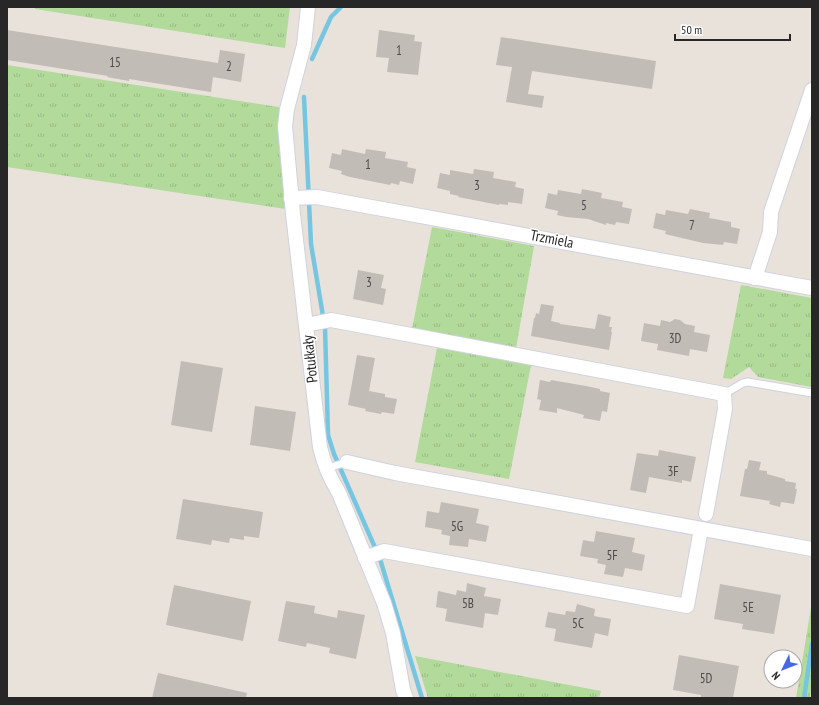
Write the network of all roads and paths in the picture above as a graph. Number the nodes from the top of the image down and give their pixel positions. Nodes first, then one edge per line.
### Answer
1 (308, 7) edge
2 (812, 90) edge
3 (296, 198) junction
4 (755, 278) junction
5 (812, 288) edge
6 (312, 324) junction
7 (812, 393) edge
8 (724, 394) junction
9 (346, 462) joint
10 (329, 468) junction
11 (706, 514) dead end
12 (701, 529) junction
13 (812, 549) edge
14 (368, 557) junction
15 (406, 698) edge

1 - 3 street, Potułkały
2 - 4 street
3 - 4 street, Trzmiela
3 - 6 street, Potułkały
4 - 5 street, Trzmiela
6 - 8 street
6 - 10 street, Potułkały
7 - 8 lane
8 - 11 street
9 - 10 lane
9 - 12 street
10 - 14 street, Potułkały
12 - 13 street
12 - 14 street
14 - 15 street, Potułkały

